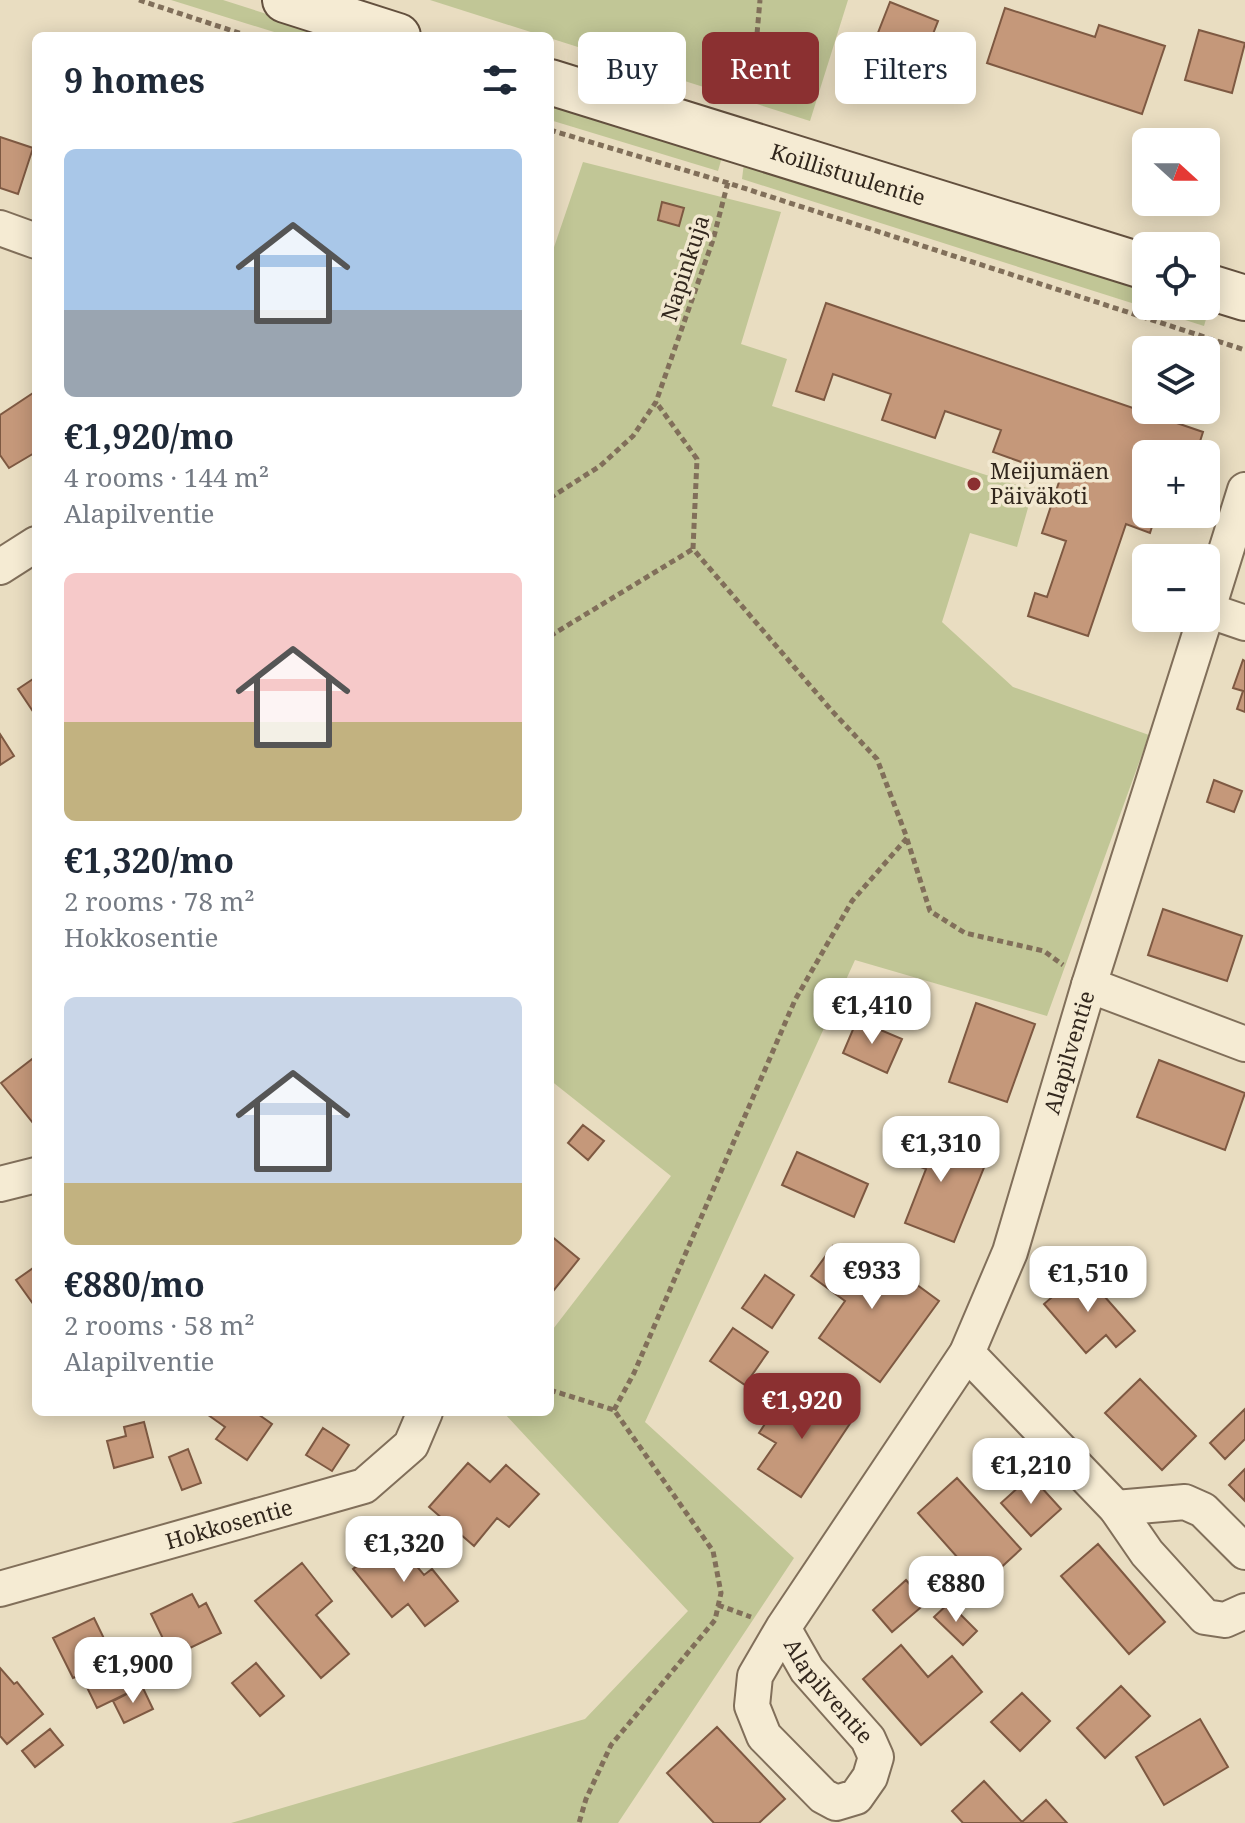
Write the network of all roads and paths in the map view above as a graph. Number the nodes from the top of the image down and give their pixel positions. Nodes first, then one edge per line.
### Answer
1 (139, 0) edge
2 (285, 0) edge
3 (760, 0) edge
4 (236, 32) edge
5 (385, 32) edge
6 (554, 83) edge
7 (554, 131) edge
8 (737, 138) junction
9 (728, 183) junction
10 (0, 228) edge
11 (32, 240) edge
12 (1132, 263) edge
13 (1220, 290) edge
14 (1245, 298) edge
15 (1245, 350) edge
16 (656, 402) junction
17 (1245, 490) edge
18 (554, 495) edge
19 (32, 547) edge
20 (693, 549) junction
21 (0, 567) edge
22 (1220, 569) edge
23 (1220, 617) edge
24 (1245, 623) edge
25 (1200, 632) edge
26 (554, 634) edge
27 (907, 838) junction
28 (1089, 985) junction
29 (1245, 1044) edge
30 (32, 1176) edge
31 (0, 1184) edge
32 (967, 1353) junction
33 (554, 1391) edge
34 (614, 1410) junction
35 (423, 1416) edge
36 (1116, 1508) junction
37 (1245, 1552) edge
38 (0, 1589) edge
39 (1245, 1611) edge
40 (783, 1628) junction
41 (579, 1823) edge

1 - 4 path
2 - 5 street
3 - 8 path, Napinkuja
6 - 8 street, Koillistuulentie
7 - 9 path
8 - 9 path, Napinkuja
8 - 12 street, Koillistuulentie
9 - 15 path
9 - 16 path, Napinkuja
10 - 11 street
13 - 14 street
16 - 18 path, Napinkuja
16 - 20 path
17 - 22 street, Alapilventie
19 - 21 street
20 - 26 path
20 - 27 path
23 - 24 street
25 - 28 street, Alapilventie
27 - 28 path
27 - 34 path
28 - 29 street
28 - 32 street, Alapilventie
30 - 31 street
32 - 36 street
32 - 40 street, Alapilventie
33 - 34 path
34 - 41 path
35 - 38 street, Hokkosentie
36 - 37 street
36 - 39 street
40 - 40 street, Alapilventie

